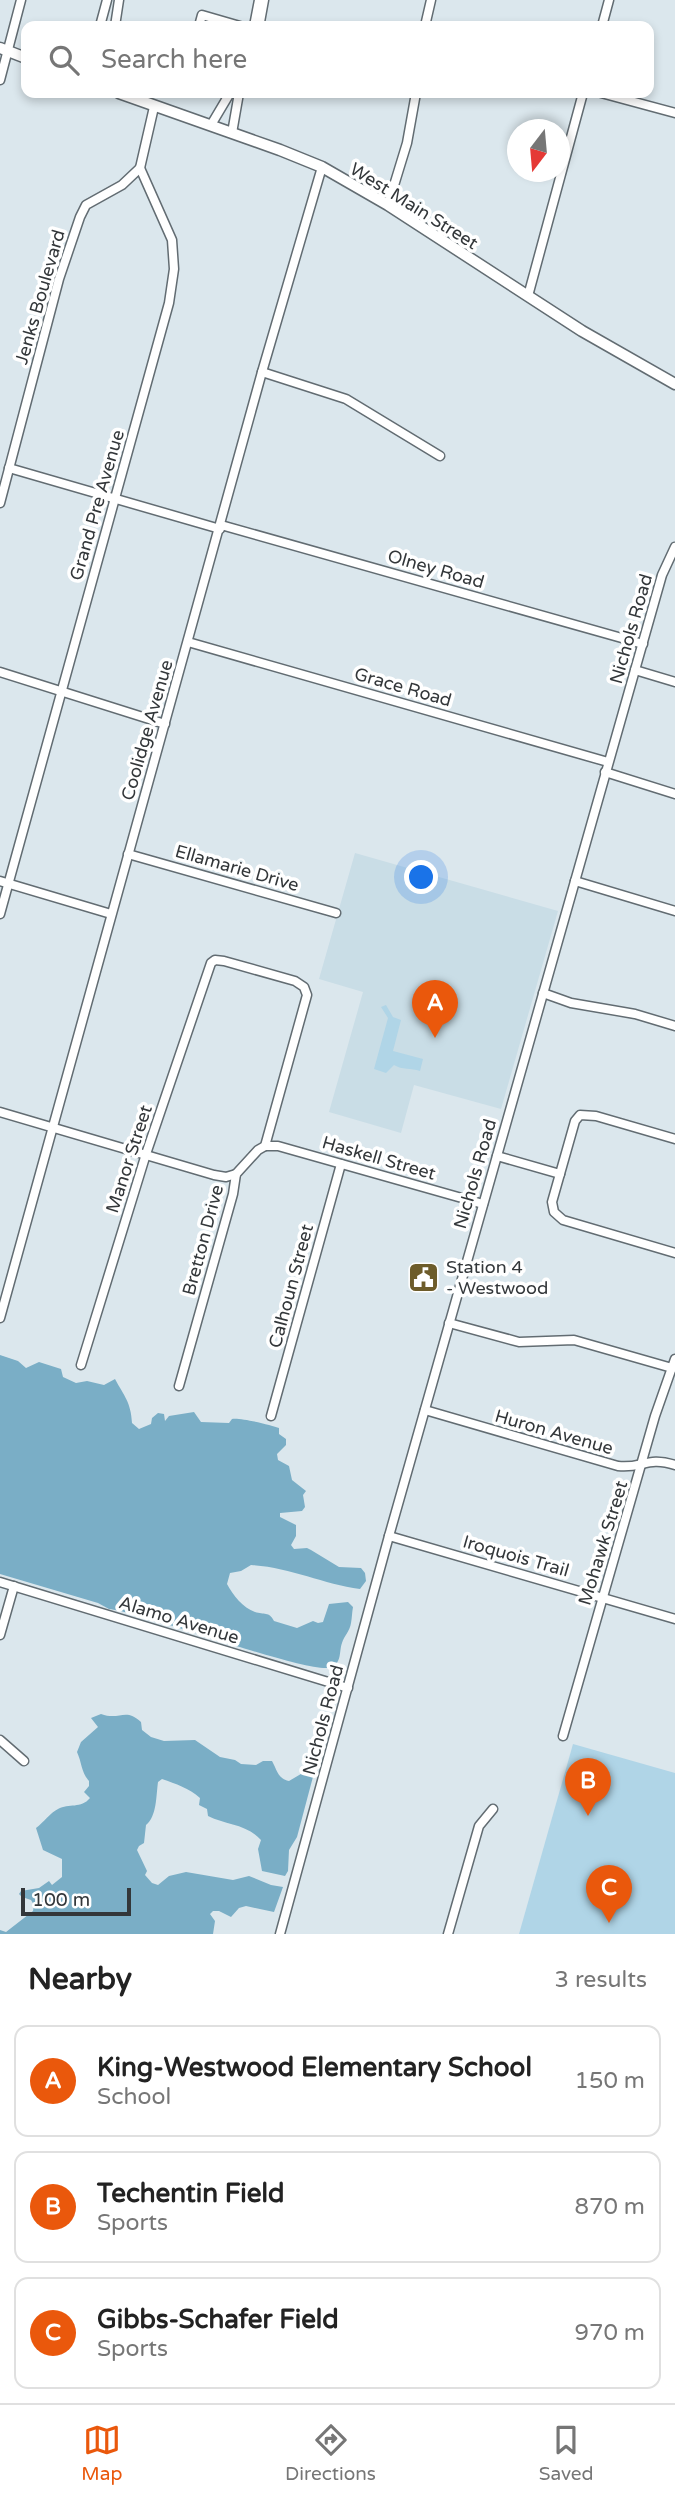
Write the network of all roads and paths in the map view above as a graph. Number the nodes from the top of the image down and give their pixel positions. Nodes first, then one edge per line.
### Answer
1 (21, 0) edge
2 (107, 0) edge
3 (119, 0) edge
4 (259, 0) edge
5 (264, 0) edge
6 (431, 0) edge
7 (609, 0) edge
8 (101, 21) edge
9 (115, 21) edge
10 (200, 21) edge
11 (223, 21) edge
12 (256, 21) edge
13 (258, 21) edge
14 (426, 21) edge
15 (603, 21) edge
16 (4, 50) edge
17 (21, 56) edge
18 (0, 80) edge
19 (131, 98) edge
20 (227, 98) edge
21 (238, 98) edge
22 (415, 98) edge
23 (582, 98) edge
24 (620, 98) edge
25 (154, 107) junction
26 (675, 113) edge
27 (211, 125) junction
28 (232, 133) junction
29 (322, 167) junction
30 (140, 168) junction
31 (388, 205) junction
32 (528, 296) junction
33 (262, 372) junction
34 (674, 380) edge
35 (440, 456) dead end
36 (9, 468) junction
37 (115, 497) junction
38 (0, 503) edge
39 (221, 527) junction
40 (675, 547) edge
41 (188, 642) junction
42 (643, 643) junction
43 (635, 670) junction
44 (0, 672) edge
45 (675, 682) edge
46 (61, 692) junction
47 (165, 724) junction
48 (608, 762) junction
49 (605, 772) junction
50 (675, 794) edge
51 (128, 854) junction
52 (575, 881) junction
53 (4, 882) edge
54 (675, 911) edge
55 (336, 913) dead end
56 (0, 914) edge
57 (111, 914) junction
58 (543, 993) junction
59 (675, 1026) edge
60 (0, 1112) edge
61 (52, 1128) junction
62 (675, 1139) edge
63 (265, 1146) junction
64 (146, 1154) junction
65 (497, 1156) junction
66 (341, 1164) junction
67 (236, 1174) junction
68 (559, 1174) junction
69 (484, 1204) junction
70 (675, 1253) edge
71 (2, 1306) edge
72 (0, 1318) edge
73 (449, 1323) junction
74 (673, 1364) edge
75 (82, 1365) dead end
76 (179, 1386) dead end
77 (425, 1410) junction
78 (271, 1416) dead end
79 (643, 1463) junction
80 (675, 1465) edge
81 (389, 1536) junction
82 (0, 1581) edge
83 (14, 1586) junction
84 (602, 1598) junction
85 (675, 1619) edge
86 (0, 1636) edge
87 (348, 1688) junction
88 (563, 1736) dead end
89 (0, 1740) edge
90 (24, 1761) dead end
91 (493, 1809) dead end
92 (280, 1934) edge
93 (448, 1934) edge

1 - 16 street
2 - 8 street
3 - 9 street
4 - 12 street
5 - 13 street
6 - 14 street
7 - 15 street
10 - 11 street
16 - 17 main road
16 - 18 street
19 - 25 main road, West Main Street
20 - 27 street
21 - 28 street
22 - 31 street
23 - 32 street
24 - 26 street
25 - 27 main road, West Main Street
25 - 30 street
27 - 28 main road, West Main Street
28 - 29 main road, West Main Street
29 - 31 main road, West Main Street
29 - 33 street, Coolidge Avenue
30 - 36 street, Jenks Boulevard
30 - 37 street, Grand Pre Avenue
31 - 32 main road, West Main Street
32 - 34 main road, West Main Street
33 - 35 street
33 - 39 street, Coolidge Avenue
36 - 37 street, Olney Road
36 - 38 street, Jenks Boulevard
37 - 39 street, Olney Road
37 - 46 street, Grand Pre Avenue
39 - 41 street, Coolidge Avenue
39 - 42 street, Olney Road
40 - 42 street, Nichols Road
41 - 47 street, Coolidge Avenue
41 - 48 street, Grace Road
42 - 43 street, Nichols Road
43 - 45 street
43 - 48 street, Nichols Road
44 - 46 street
46 - 47 street
46 - 53 street, Grand Pre Avenue
47 - 51 street, Coolidge Avenue
48 - 49 street, Nichols Road
49 - 50 street
49 - 52 street, Nichols Road
51 - 55 street, Ellamarie Drive
51 - 57 street, Coolidge Avenue
52 - 54 street
52 - 58 street, Nichols Road
53 - 56 street, Grand Pre Avenue
53 - 57 street
57 - 61 street, Coolidge Avenue
58 - 59 street
58 - 65 street, Nichols Road
60 - 61 street
61 - 64 street
61 - 71 street, Coolidge Avenue
62 - 68 street
63 - 64 street, Manor Street
63 - 66 street, Haskell Street
63 - 67 street, Bretton Drive
64 - 67 street
64 - 75 street, Manor Street
65 - 68 street
65 - 69 street, Nichols Road
66 - 69 street, Haskell Street
66 - 78 street, Calhoun Street
67 - 76 street, Bretton Drive
68 - 70 street
69 - 73 street, Nichols Road
71 - 72 street, Coolidge Avenue
73 - 74 street
73 - 77 street, Nichols Road
74 - 79 street, Mohawk Street
77 - 79 street, Huron Avenue
77 - 81 street, Nichols Road
79 - 80 street, Huron Avenue
79 - 84 street, Mohawk Street
81 - 84 street, Iroquois Trail
81 - 87 street, Nichols Road
82 - 83 street, Alamo Avenue
83 - 86 street
83 - 87 street, Alamo Avenue
84 - 85 street, Iroquois Trail
84 - 88 street, Mohawk Street
87 - 92 street, Nichols Road
89 - 90 street
91 - 93 street

